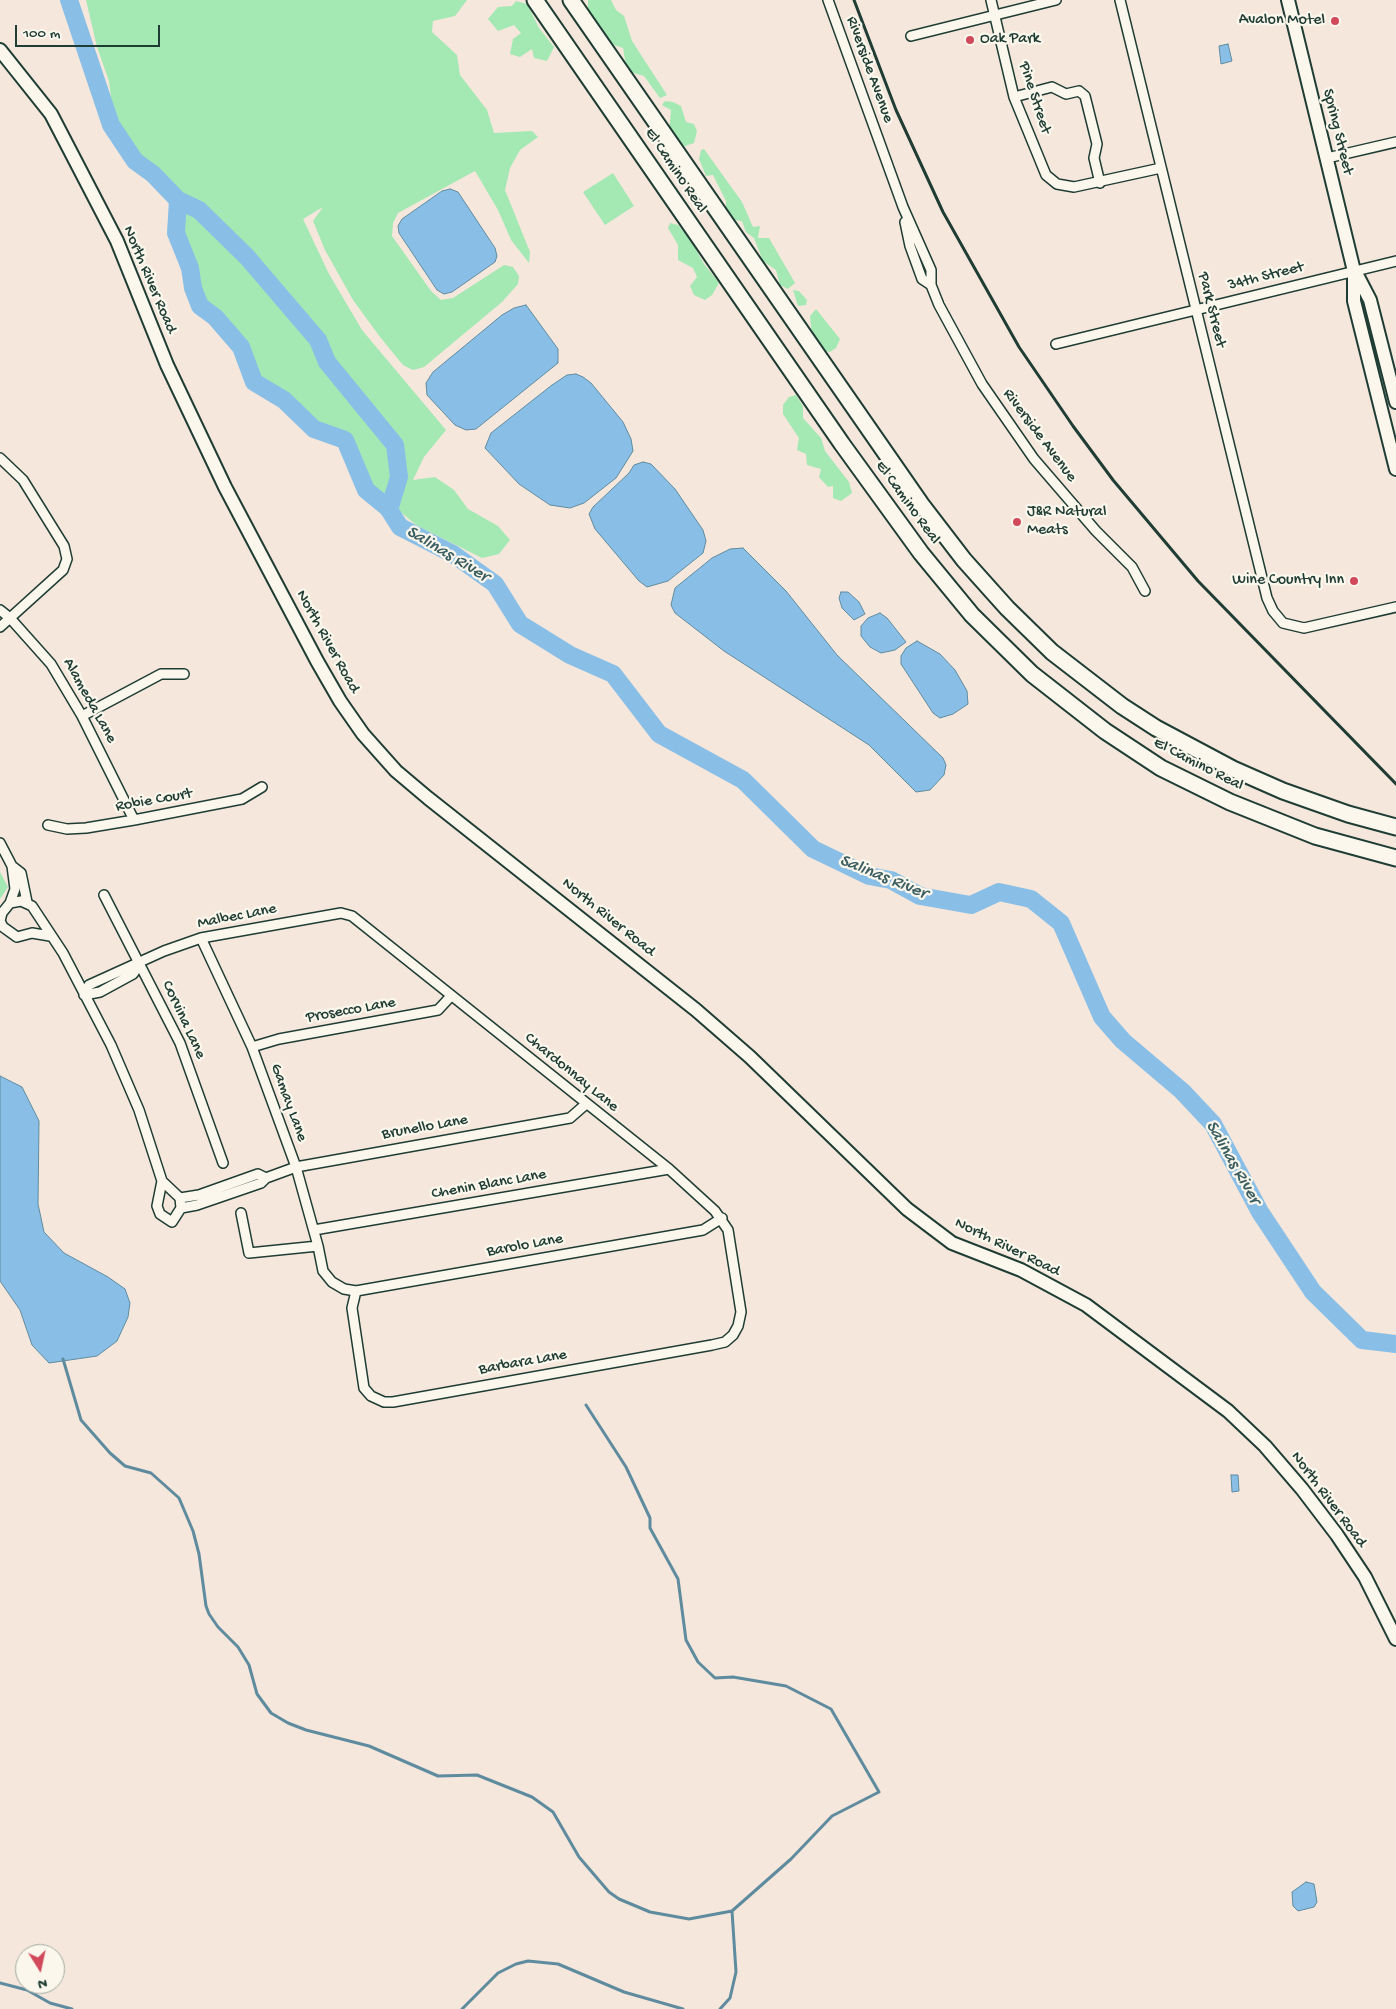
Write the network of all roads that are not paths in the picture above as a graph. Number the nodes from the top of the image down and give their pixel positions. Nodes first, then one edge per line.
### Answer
1 (535, 0) edge
2 (571, 0) edge
3 (828, 0) edge
4 (991, 0) edge
5 (1056, 0) edge
6 (1120, 0) edge
7 (1288, 0) edge
8 (995, 15) junction
9 (911, 36) dead end
10 (0, 50) edge
11 (1014, 97) junction
12 (1396, 142) edge
13 (1327, 158) junction
14 (1161, 168) junction
15 (1100, 183) junction
16 (1396, 261) edge
17 (1354, 271) junction
18 (1196, 310) junction
19 (1056, 344) dead end
20 (1396, 402) edge
21 (0, 458) edge
22 (1396, 470) edge
23 (1145, 590) dead end
24 (1396, 607) edge
25 (0, 610) edge
26 (10, 618) junction
27 (0, 627) edge
28 (184, 674) dead end
29 (82, 716) junction
30 (262, 787) dead end
31 (134, 820) junction
32 (48, 825) dead end
33 (1396, 827) edge
34 (0, 843) edge
35 (1396, 858) edge
36 (12, 866) junction
37 (104, 895) dead end
38 (27, 902) junction
39 (10, 903) junction
40 (1, 914) edge
41 (345, 914) joint
42 (38, 918) junction
43 (4, 931) edge
44 (32, 933) junction
45 (50, 936) junction
46 (201, 938) junction
47 (140, 964) junction
48 (84, 995) junction
49 (450, 996) junction
50 (252, 1047) junction
51 (586, 1104) junction
52 (223, 1163) dead end
53 (296, 1167) junction
54 (669, 1169) junction
55 (266, 1178) junction
56 (162, 1181) junction
57 (180, 1198) junction
58 (181, 1208) junction
59 (241, 1213) dead end
60 (722, 1218) junction
61 (314, 1230) junction
62 (318, 1246) junction
63 (736, 1283) joint
64 (356, 1291) junction
65 (1396, 1638) edge

1 - 35 highway, El Camino Real
2 - 33 highway, El Camino Real
3 - 23 street, Riverside Avenue
4 - 8 street, Pine Street
5 - 8 street
6 - 14 street, Park Street
7 - 13 main road, Spring Street
8 - 9 street
8 - 11 street, Pine Street
10 - 65 main road, North River Road
11 - 15 street, Pine Street
11 - 15 street
12 - 13 street
13 - 17 main road, Spring Street
14 - 15 street
14 - 18 street, Park Street
16 - 17 street, 34th Street
17 - 18 street, 34th Street
17 - 20 main road, Spring Street
17 - 22 main road, Spring Street
18 - 19 street, 34th Street
18 - 24 street, Park Street
21 - 26 street
25 - 26 street, Alameda Lane
26 - 27 street
26 - 29 street, Alameda Lane
28 - 29 street
29 - 31 street, Alameda Lane
30 - 31 street, Robie Court
31 - 32 street, Robie Court
34 - 36 street
36 - 38 street
36 - 39 street
37 - 47 street, Corvina Lane
38 - 39 street
38 - 42 street
39 - 40 street
40 - 43 street
41 - 46 street, Malbec Lane
41 - 49 street, Chardonnay Lane
42 - 44 street
42 - 45 street
43 - 44 street
44 - 45 street
45 - 48 street
46 - 47 street, Malbec Lane
46 - 50 street, Gamay Lane
47 - 48 street, Malbec Lane
47 - 52 street, Corvina Lane
48 - 56 street
49 - 50 street, Prosecco Lane
49 - 51 street, Chardonnay Lane
50 - 53 street, Gamay Lane
51 - 53 street, Brunello Lane
51 - 54 street, Chardonnay Lane
53 - 55 street, Brunello Lane
53 - 61 street, Gamay Lane
54 - 60 street, Chardonnay Lane
54 - 61 street, Chenin Blanc Lane
55 - 57 street, Brunello Lane
55 - 58 street, Brunello Lane
56 - 57 street
56 - 58 street, Brunello Lane
57 - 58 street
59 - 62 street
60 - 63 street, Chardonnay Lane
60 - 64 street, Barolo Lane
61 - 62 street, Gamay Lane
62 - 64 street, Gamay Lane
63 - 64 street, Barbara Lane

